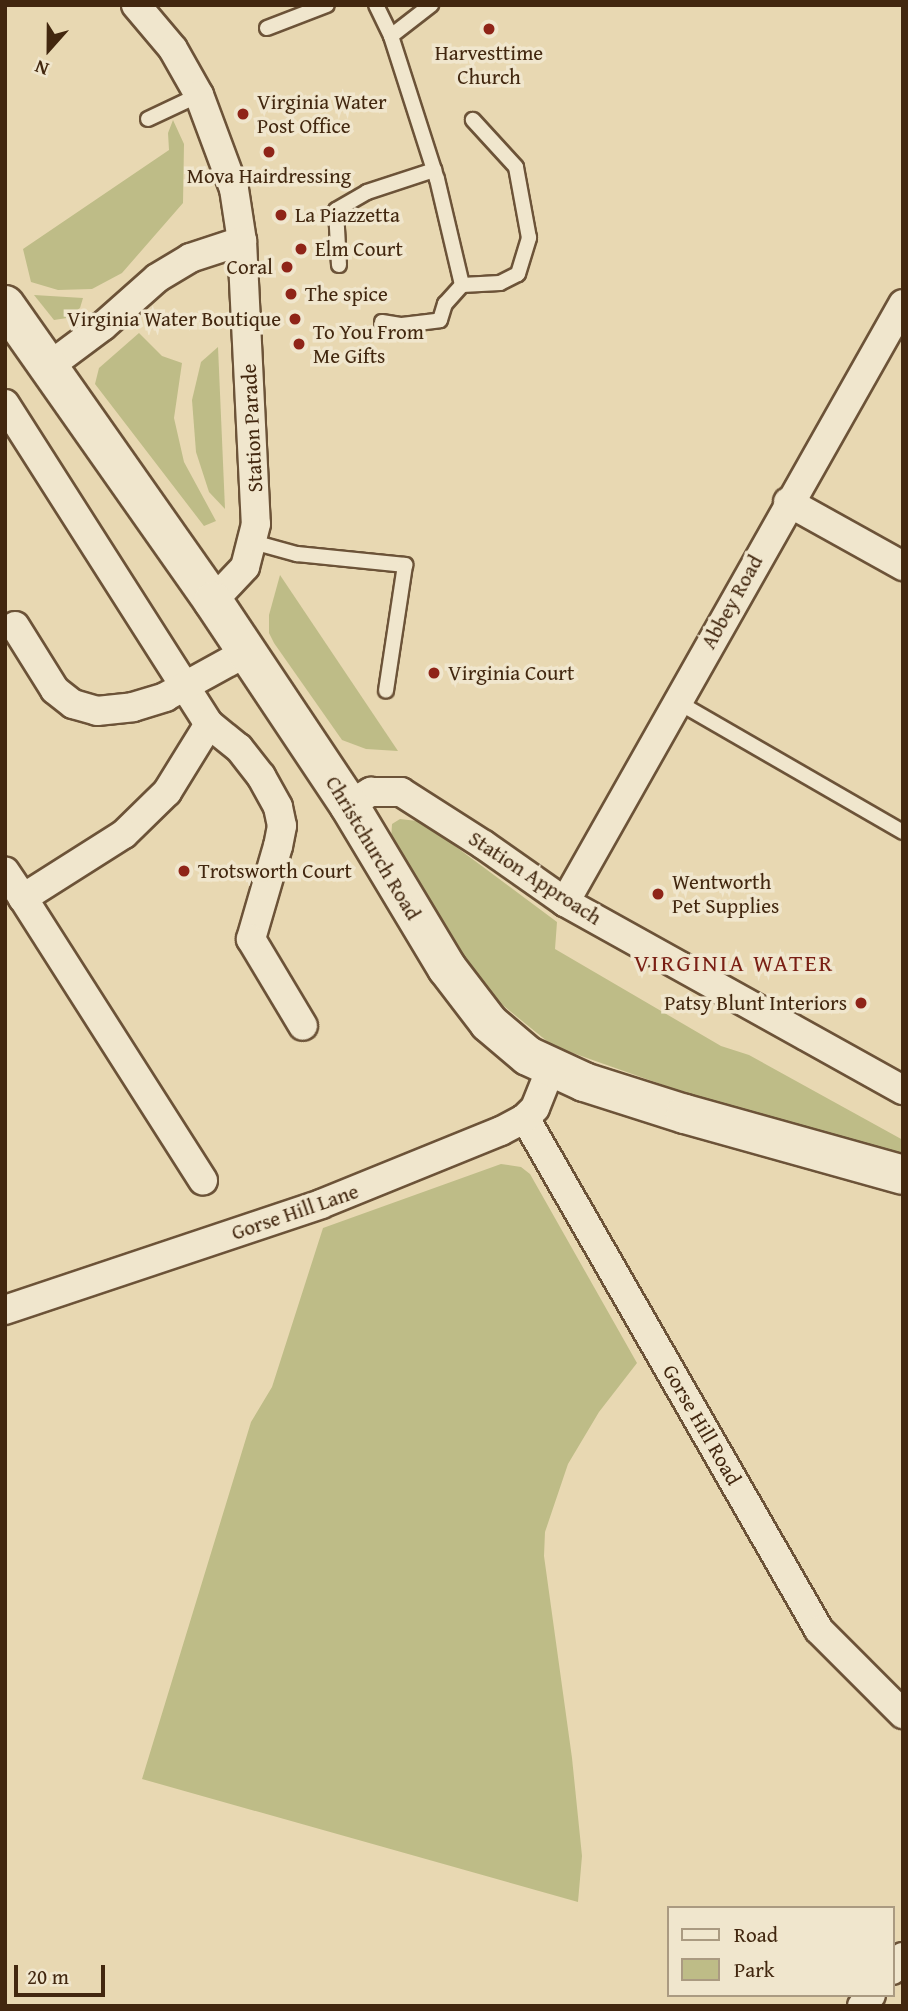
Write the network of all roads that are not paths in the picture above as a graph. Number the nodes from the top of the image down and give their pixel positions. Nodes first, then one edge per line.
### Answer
1 (136, 5) edge
2 (327, 5) edge
3 (376, 5) edge
4 (430, 5) edge
5 (267, 28) dead end
6 (391, 36) junction
7 (199, 95) junction
8 (148, 119) dead end
9 (472, 120) dead end
10 (434, 170) junction
11 (242, 241) junction
12 (339, 265) dead end
13 (462, 285) junction
14 (903, 304) edge
15 (5, 305) edge
16 (382, 322) dead end
17 (48, 367) junction
18 (5, 404) edge
19 (788, 502) junction
20 (253, 542) junction
21 (903, 566) edge
22 (214, 601) junction
23 (15, 626) dead end
24 (245, 653) junction
25 (183, 687) junction
26 (386, 691) dead end
27 (676, 701) junction
28 (209, 724) junction
29 (349, 805) junction
30 (903, 832) edge
31 (5, 871) edge
32 (23, 898) junction
33 (565, 902) junction
34 (303, 1026) dead end
35 (551, 1068) junction
36 (903, 1090) edge
37 (525, 1118) junction
38 (903, 1175) edge
39 (203, 1181) dead end
40 (6, 1309) edge
41 (903, 1714) edge

1 - 7 street, Station Parade
2 - 5 lane
3 - 6 lane
4 - 6 lane
6 - 10 lane
7 - 8 lane
7 - 11 street, Station Parade
9 - 13 lane
10 - 12 lane
10 - 13 lane
11 - 17 street
11 - 20 street, Station Parade
13 - 16 lane
14 - 19 street, Abbey Road
15 - 17 main road, Christchurch Road
17 - 22 main road, Christchurch Road
18 - 25 street
19 - 21 street
19 - 27 street, Abbey Road
20 - 22 street, Station Parade
20 - 26 lane
22 - 24 main road, Christchurch Road
23 - 25 street
24 - 25 street
24 - 29 main road, Christchurch Road
25 - 28 street
27 - 30 lane
27 - 33 street, Abbey Road
28 - 32 street
28 - 34 street
29 - 33 street, Station Approach
29 - 35 main road, Christchurch Road
31 - 32 street
32 - 39 street
33 - 36 street, Station Approach
35 - 37 street
35 - 38 main road, Christchurch Road
37 - 40 street, Gorse Hill Lane
37 - 41 street, Gorse Hill Road

